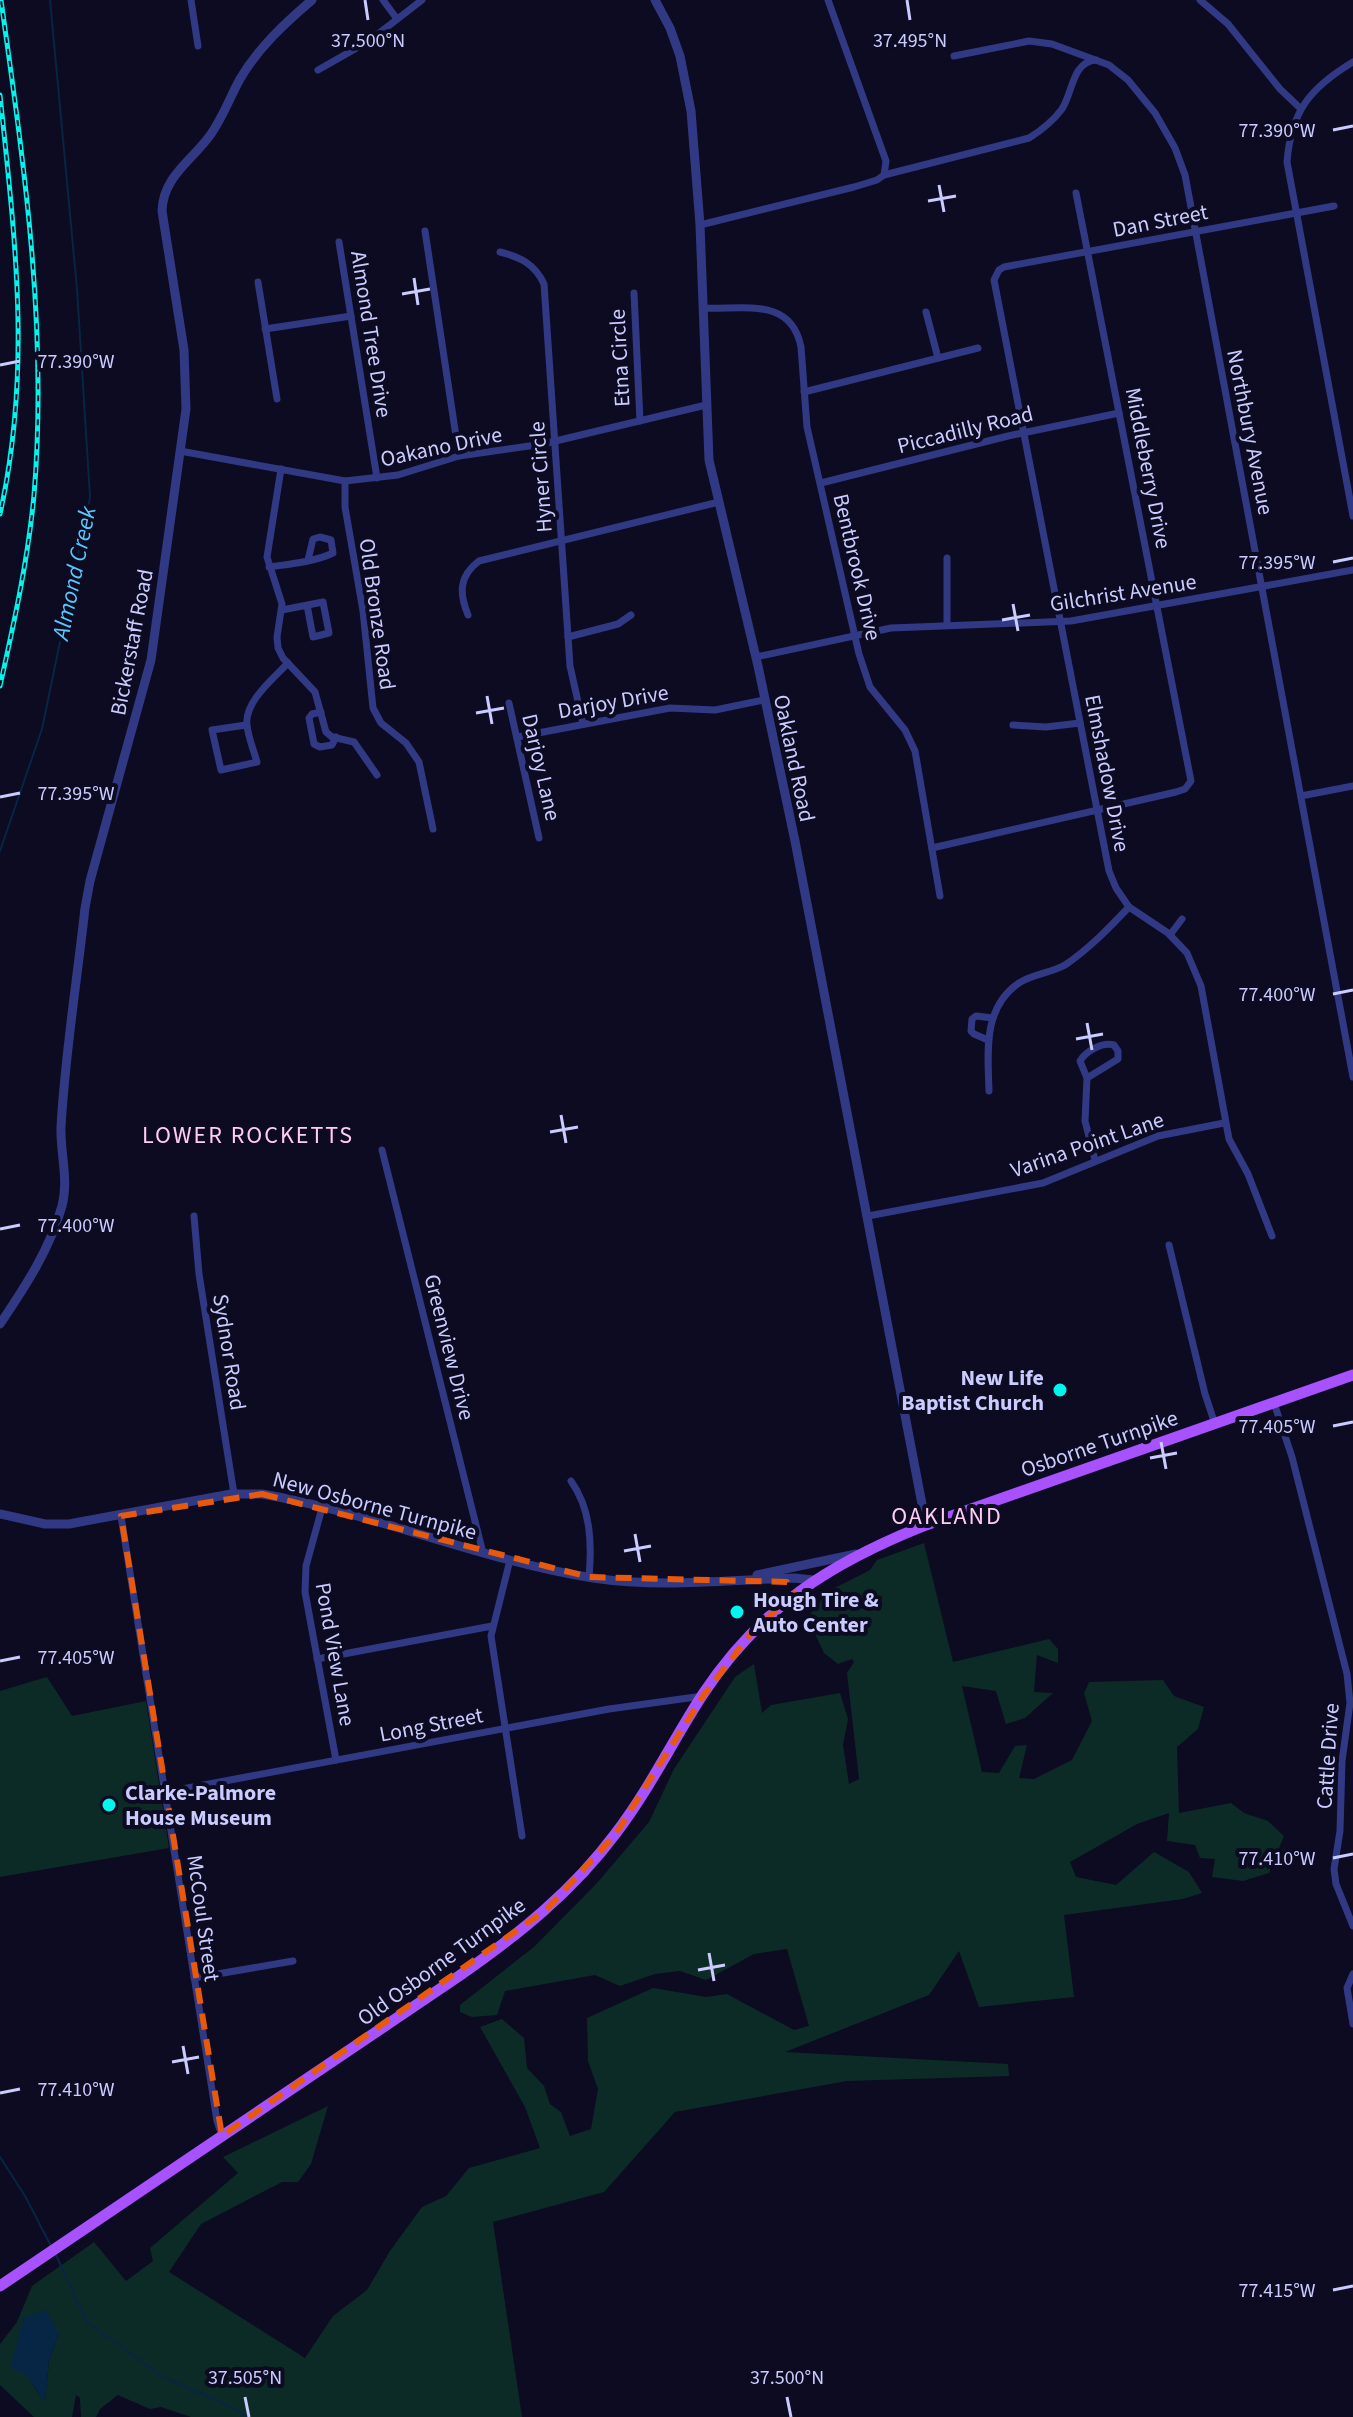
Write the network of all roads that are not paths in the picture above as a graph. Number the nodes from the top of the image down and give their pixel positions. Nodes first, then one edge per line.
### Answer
1 (191, 0) edge
2 (312, 0) edge
3 (383, 0) edge
4 (422, 0) edge
5 (655, 0) edge
6 (828, 0) edge
7 (1200, 0) edge
8 (397, 19) junction
9 (198, 46) dead end
10 (954, 56) dead end
11 (1098, 60) junction
12 (1353, 62) edge
13 (318, 70) dead end
14 (1300, 108) junction
15 (884, 175) junction
16 (1076, 193) dead end
17 (1334, 206) dead end
18 (1295, 213) junction
19 (700, 225) junction
20 (425, 231) dead end
21 (1195, 232) junction
22 (339, 242) dead end
23 (500, 252) dead end
24 (1088, 252) junction
25 (995, 274) joint
26 (258, 282) dead end
27 (634, 293) dead end
28 (703, 308) junction
29 (926, 312) dead end
30 (351, 316) junction
31 (265, 329) junction
32 (978, 348) dead end
33 (938, 358) junction
34 (804, 392) junction
35 (277, 399) dead end
36 (706, 405) junction
37 (1119, 413) junction
38 (640, 421) junction
39 (1023, 432) junction
40 (556, 441) junction
41 (180, 451) junction
42 (459, 456) junction
43 (281, 469) junction
44 (377, 478) junction
45 (345, 481) junction
46 (821, 483) junction
47 (719, 502) junction
48 (1353, 516) edge
49 (562, 539) junction
50 (947, 558) dead end
51 (308, 560) dead end
52 (269, 567) junction
53 (1353, 570) edge
54 (1261, 587) junction
55 (307, 605) junction
56 (1158, 606) junction
57 (282, 610) junction
58 (468, 615) dead end
59 (631, 615) dead end
60 (1060, 622) junction
61 (947, 625) junction
62 (855, 635) junction
63 (568, 637) junction
64 (756, 657) junction
65 (288, 663) junction
66 (764, 700) junction
67 (509, 703) dead end
68 (321, 712) junction
69 (1080, 723) junction
70 (583, 724) junction
71 (246, 725) junction
72 (1013, 725) dead end
73 (336, 737) junction
74 (517, 737) junction
75 (377, 775) dead end
76 (1353, 786) edge
77 (1301, 796) junction
78 (1098, 810) junction
79 (433, 829) dead end
80 (539, 838) dead end
81 (932, 848) junction
82 (940, 896) dead end
83 (1129, 907) junction
84 (1182, 919) dead end
85 (1170, 935) junction
86 (993, 1018) junction
87 (1353, 1025) edge
88 (1344, 1027) junction
89 (988, 1040) junction
90 (1353, 1077) edge
91 (1087, 1078) junction
92 (989, 1091) dead end
93 (1224, 1123) junction
94 (382, 1150) dead end
95 (1095, 1160) junction
96 (194, 1216) dead end
97 (868, 1216) junction
98 (1272, 1236) dead end
99 (1169, 1245) dead end
100 (0, 1324) edge
101 (1353, 1375) edge
102 (1274, 1403) junction
103 (1215, 1424) junction
104 (571, 1481) dead end
105 (234, 1494) junction
106 (322, 1508) junction
107 (0, 1514) edge
108 (121, 1516) junction
109 (926, 1525) junction
110 (483, 1553) junction
111 (859, 1553) junction
112 (510, 1560) junction
113 (589, 1577) junction
114 (741, 1579) junction
115 (778, 1579) junction
116 (813, 1580) junction
117 (794, 1594) junction
118 (492, 1626) junction
119 (317, 1659) junction
120 (703, 1696) junction
121 (506, 1728) junction
122 (336, 1760) junction
123 (166, 1792) junction
124 (522, 1836) dead end
125 (1353, 1926) edge
126 (293, 1961) dead end
127 (1353, 1974) edge
128 (194, 1978) junction
129 (1353, 2024) edge
130 (222, 2136) junction
131 (0, 2286) edge

1 - 9 street
2 - 41 street, Bickerstaff Road
3 - 8 street
4 - 8 street
5 - 19 street, Oakland Road
6 - 15 street
7 - 14 street
8 - 13 street
10 - 11 street, Northbury Avenue
11 - 15 street
11 - 21 street, Northbury Avenue
12 - 14 street
14 - 18 street
15 - 19 street
16 - 24 street, Middleberry Drive
17 - 18 street, Dan Street
18 - 21 street, Dan Street
18 - 48 street
19 - 28 street, Oakland Road
20 - 42 street
21 - 24 street, Dan Street
21 - 54 street, Northbury Avenue
22 - 30 street, Almond Tree Drive
23 - 40 street, Hyner Circle
24 - 25 street, Dan Street
24 - 37 street, Middleberry Drive
25 - 39 street, Elmshadow Drive
26 - 31 street
27 - 38 street, Etna Circle
28 - 34 street, Bentbrook Drive
28 - 36 street, Oakland Road
29 - 33 street
30 - 31 street
30 - 44 street, Almond Tree Drive
31 - 35 street
32 - 33 street
33 - 34 street
34 - 46 street, Bentbrook Drive
36 - 38 street, Oakano Drive
36 - 47 street, Oakland Road
37 - 39 street, Piccadilly Road
37 - 56 street, Middleberry Drive
38 - 40 street, Oakano Drive
39 - 46 street, Piccadilly Road
39 - 60 street, Elmshadow Drive
40 - 42 street, Oakano Drive
40 - 49 street, Hyner Circle
41 - 43 street, Oakano Drive
41 - 100 street, Bickerstaff Road
42 - 44 street, Oakano Drive
43 - 45 street, Oakano Drive
43 - 52 street
44 - 45 street, Oakano Drive
45 - 79 street, Old Bronze Road
46 - 62 street, Bentbrook Drive
47 - 49 street
47 - 64 street, Oakland Road
49 - 58 street
49 - 63 street, Hyner Circle
50 - 61 street
51 - 52 street
52 - 57 street
53 - 54 street, Gilchrist Avenue
54 - 56 street, Gilchrist Avenue
54 - 77 street, Northbury Avenue
55 - 55 street
55 - 57 street
56 - 60 street, Gilchrist Avenue
56 - 78 street, Middleberry Drive
57 - 65 street
59 - 63 street
60 - 61 street, Gilchrist Avenue
60 - 69 street, Elmshadow Drive
61 - 62 street, Gilchrist Avenue
62 - 64 street, Gilchrist Avenue
62 - 81 street, Bentbrook Drive
63 - 70 street, Hyner Circle
64 - 66 street, Oakland Road
65 - 68 street
65 - 71 street
66 - 70 street, Darjoy Drive
66 - 97 street, Oakland Road
67 - 74 street, Darjoy Lane
68 - 73 street
68 - 73 street
69 - 72 street
69 - 78 street, Elmshadow Drive
70 - 74 street, Darjoy Drive
71 - 71 street
73 - 75 street
74 - 80 street, Darjoy Lane
76 - 77 street
77 - 88 street, Northbury Avenue
78 - 81 street
78 - 83 street, Elmshadow Drive
81 - 82 street, Bentbrook Drive
83 - 85 street, Elmshadow Drive
83 - 86 street
84 - 85 street
85 - 93 street, Elmshadow Drive
86 - 89 street
86 - 89 street
87 - 88 street
88 - 90 street, Northbury Avenue
89 - 92 street
91 - 91 street
91 - 95 street
93 - 95 street, Varina Point Lane
93 - 98 street, Elmshadow Drive
94 - 110 street, Greenview Drive
95 - 97 street, Varina Point Lane
96 - 105 street, Sydnor Road
97 - 109 street, Oakland Road
99 - 103 street
101 - 102 main road, Osborne Turnpike
102 - 103 main road, Osborne Turnpike
102 - 125 street, Cattle Drive
103 - 109 main road, Osborne Turnpike
104 - 113 street
105 - 106 street, New Osborne Turnpike
105 - 108 street, New Osborne Turnpike
106 - 110 street, New Osborne Turnpike
106 - 119 street, Pond View Lane
107 - 108 street, New Osborne Turnpike
108 - 123 street, McCoul Street
109 - 111 main road, Osborne Turnpike
110 - 112 street, New Osborne Turnpike
111 - 114 street, New Osborne Turnpike
111 - 116 main road, Old Osborne Turnpike
112 - 113 street, New Osborne Turnpike
112 - 118 street
113 - 114 street, New Osborne Turnpike
114 - 115 street, New Osborne Turnpike
115 - 116 street, New Osborne Turnpike
115 - 117 street
116 - 117 main road, Old Osborne Turnpike
117 - 120 main road, Old Osborne Turnpike
118 - 119 street
118 - 121 street
119 - 122 street, Pond View Lane
120 - 121 street, Long Street
120 - 130 main road, Old Osborne Turnpike
121 - 122 street, Long Street
121 - 124 street
122 - 123 street, Long Street
123 - 128 street, McCoul Street
126 - 128 street
127 - 129 street
128 - 130 street, McCoul Street
130 - 131 main road, Old Osborne Turnpike

